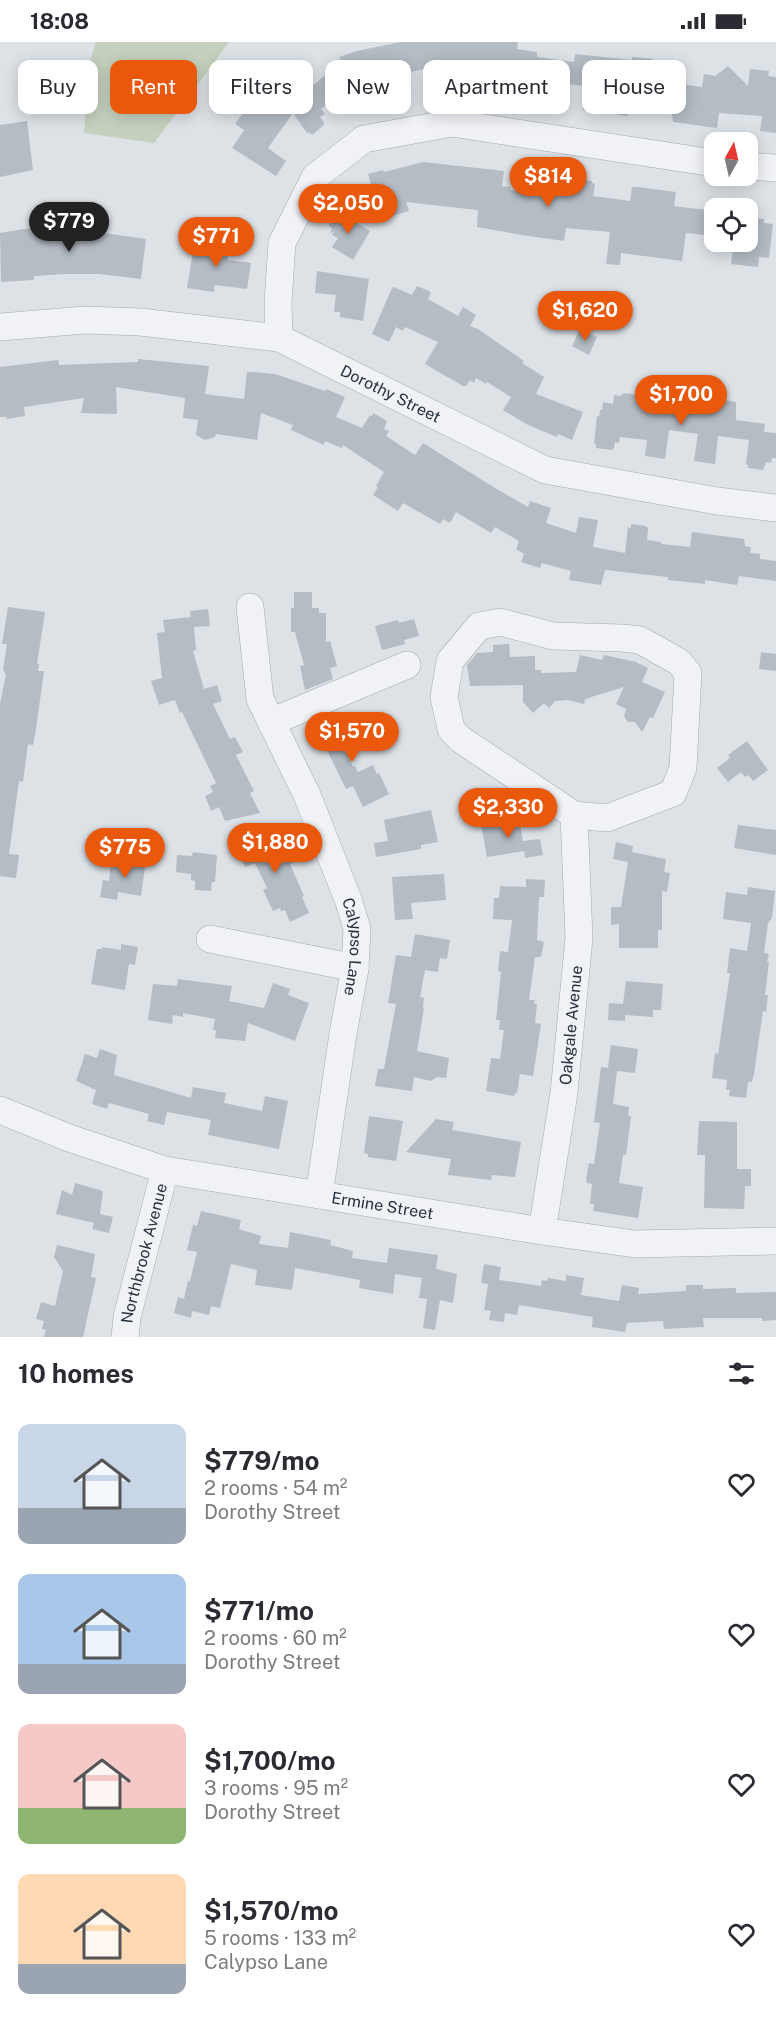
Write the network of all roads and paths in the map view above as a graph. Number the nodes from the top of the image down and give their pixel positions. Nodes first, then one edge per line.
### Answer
1 (704, 161) edge
2 (758, 167) edge
3 (776, 168) edge
4 (0, 327) edge
5 (279, 338) junction
6 (776, 508) edge
7 (250, 607) dead end
8 (407, 665) dead end
9 (271, 722) junction
10 (574, 815) junction
11 (210, 939) dead end
12 (355, 968) junction
13 (0, 1110) edge
14 (165, 1170) junction
15 (319, 1195) junction
16 (542, 1231) junction
17 (776, 1241) edge
18 (125, 1337) edge

1 - 5 street
2 - 3 street
4 - 5 street, Dorothy Street
5 - 6 street, Dorothy Street
7 - 9 street, Calypso Lane
8 - 9 street
9 - 12 street, Calypso Lane
10 - 10 street
10 - 16 street, Oakgale Avenue
11 - 12 street
12 - 15 street, Calypso Lane
13 - 14 street, Ermine Street
14 - 15 street, Ermine Street
14 - 18 street, Northbrook Avenue
15 - 16 street, Ermine Street
16 - 17 street, Ermine Street

